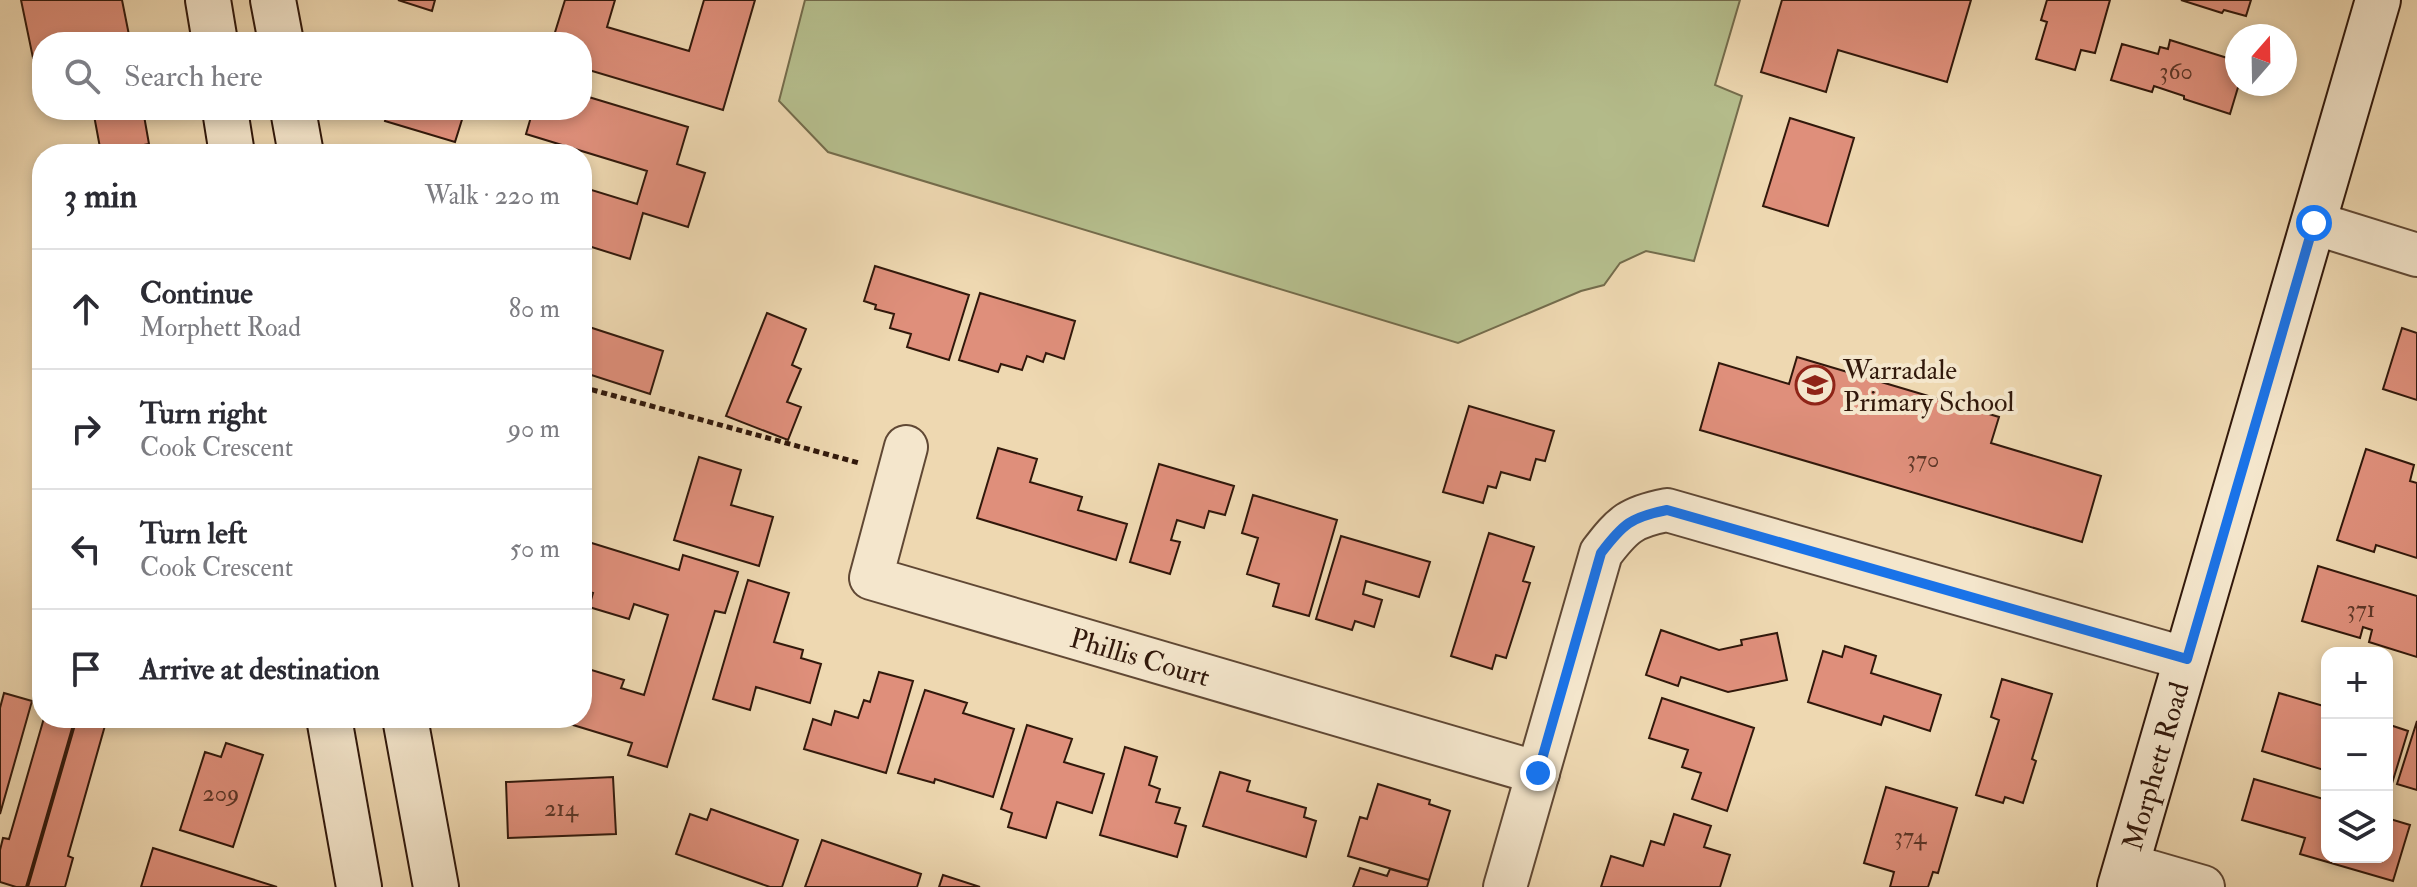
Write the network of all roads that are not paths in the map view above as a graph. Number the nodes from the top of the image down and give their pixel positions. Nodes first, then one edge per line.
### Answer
1 (208, 0) edge
2 (273, 0) edge
3 (2378, 0) edge
4 (213, 32) edge
5 (279, 32) edge
6 (227, 120) edge
7 (295, 120) edge
8 (230, 144) edge
9 (299, 144) edge
10 (2314, 223) junction
11 (2417, 255) edge
12 (902, 461) road end
13 (2187, 659) junction
14 (331, 728) edge
15 (407, 728) edge
16 (1538, 773) junction
17 (2124, 876) edge
18 (359, 887) edge
19 (436, 887) edge
20 (1505, 887) edge
21 (2203, 887) edge

1 - 4 main road
2 - 5 main road
3 - 10 main road, Morphett Road
6 - 8 main road
7 - 9 main road
10 - 11 street
10 - 13 main road, Morphett Road
12 - 16 street, Phillis Court
13 - 16 street
13 - 17 main road, Morphett Road
14 - 18 main road
15 - 19 main road
16 - 20 street
17 - 21 street

